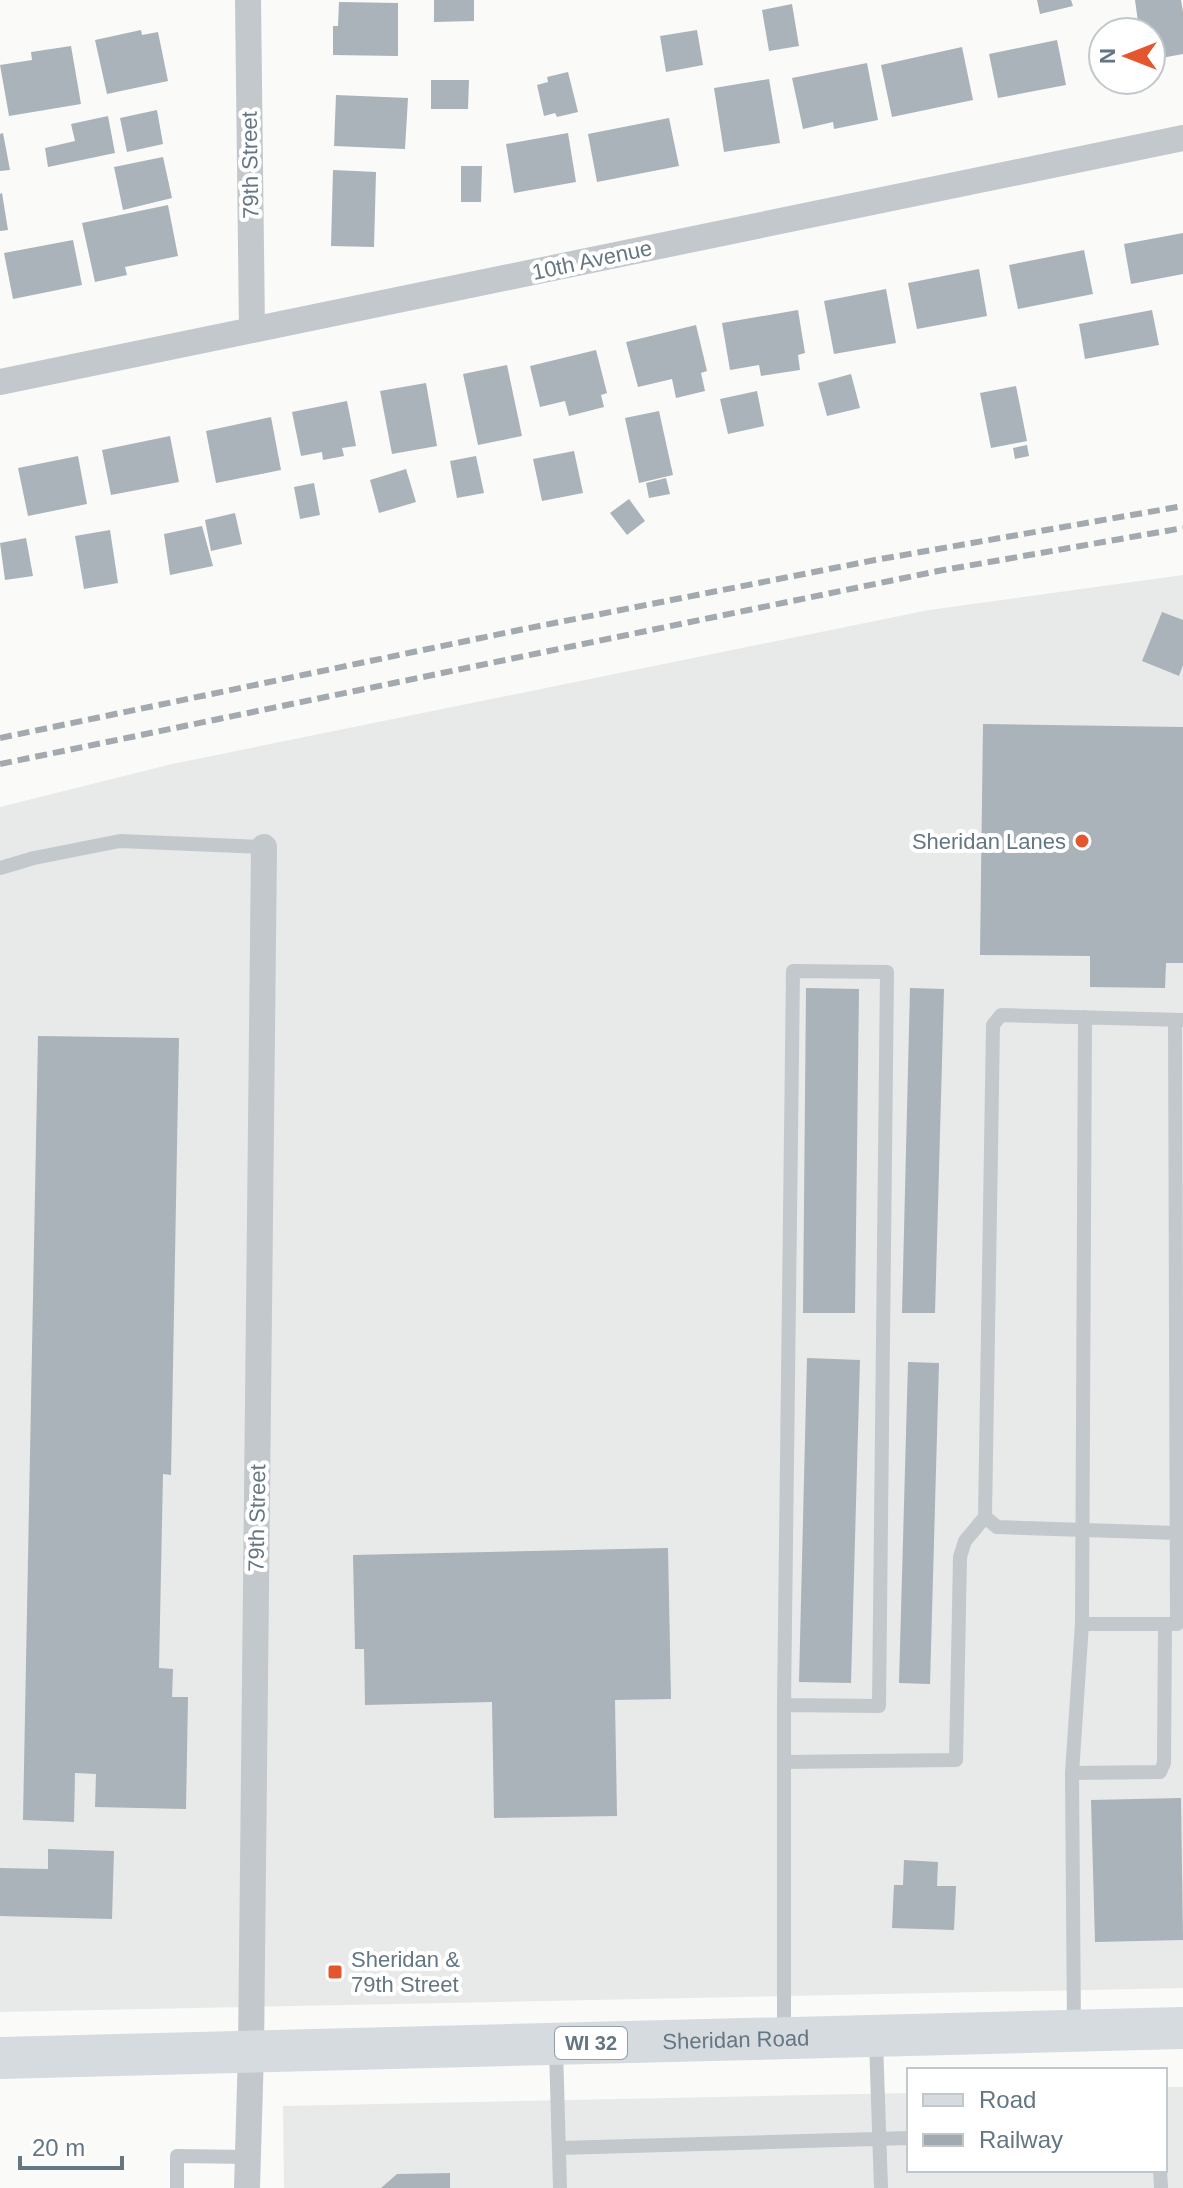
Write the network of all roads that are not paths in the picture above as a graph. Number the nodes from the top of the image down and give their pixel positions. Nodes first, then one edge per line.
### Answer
1 (248, 0) edge
2 (1183, 138) edge
3 (252, 330) junction
4 (0, 382) edge
5 (264, 847) joint
6 (0, 868) edge
7 (1085, 1017) junction
8 (1179, 1020) edge
9 (1179, 1447) edge
10 (985, 1517) junction
11 (1082, 1530) junction
12 (1176, 1533) junction
13 (1082, 1624) junction
14 (1175, 1624) edge
15 (784, 1705) junction
16 (784, 1762) junction
17 (1072, 1773) junction
18 (1183, 2028) edge
19 (1074, 2030) junction
20 (876, 2036) junction
21 (784, 2038) junction
22 (556, 2044) junction
23 (251, 2051) junction
24 (0, 2058) edge
25 (879, 2138) junction
26 (907, 2138) edge
27 (559, 2148) junction
28 (248, 2157) junction
29 (177, 2188) edge
30 (247, 2188) edge
31 (560, 2188) edge
32 (881, 2188) edge

1 - 3 street, 79th Street
2 - 3 street, 10th Avenue
3 - 4 street, 10th Avenue
5 - 6 lane
5 - 23 street, 79th Street
7 - 8 lane
7 - 10 lane
7 - 11 lane
8 - 9 lane
9 - 12 lane
10 - 11 lane
10 - 16 lane
11 - 12 lane
11 - 13 lane
12 - 14 lane
13 - 14 lane
13 - 17 lane
14 - 17 lane
15 - 15 lane
15 - 16 lane
16 - 21 lane
17 - 19 lane
18 - 19 main road, Sheridan Road / WI 32
19 - 20 main road, Sheridan Road / WI 32
20 - 21 main road, Sheridan Road / WI 32
20 - 25 lane
21 - 22 main road, Sheridan Road / WI 32
22 - 23 main road, Sheridan Road / WI 32
22 - 27 lane
23 - 24 main road, Sheridan Road / WI 32
23 - 28 street, 79th Street
25 - 26 lane
25 - 27 lane
25 - 32 lane
27 - 31 lane
28 - 29 lane
28 - 30 street, 79th Street

